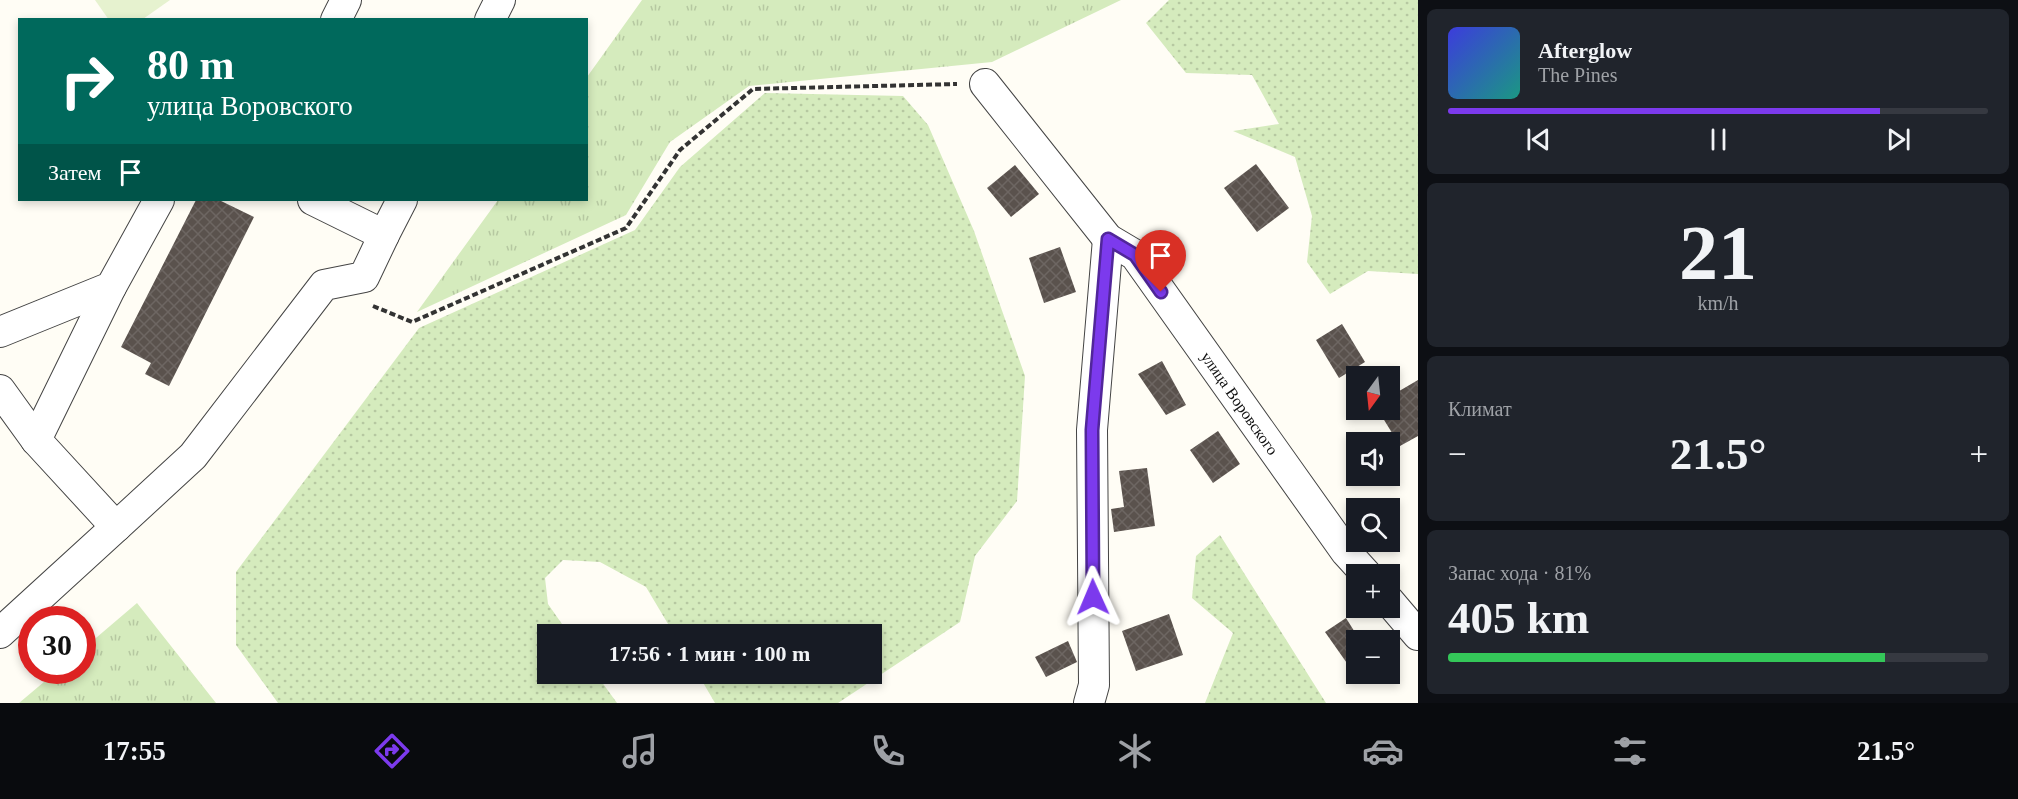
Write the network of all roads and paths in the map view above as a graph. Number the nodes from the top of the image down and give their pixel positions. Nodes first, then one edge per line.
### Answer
1 (346, 0) edge
2 (500, 0) edge
3 (337, 18) edge
4 (491, 18) edge
5 (985, 84) joint
6 (158, 201) edge
7 (315, 201) edge
8 (401, 201) edge
9 (384, 235) junction
10 (1108, 239) junction
11 (111, 287) junction
12 (368, 304) dead end
13 (0, 332) edge
14 (0, 390) edge
15 (36, 440) junction
16 (116, 526) junction
17 (1357, 564) edge
18 (1400, 614) edge
19 (0, 633) edge
20 (1418, 635) edge
21 (1089, 703) edge

1 - 3 street
2 - 4 street
5 - 10 street
5 - 12 path
6 - 11 street
7 - 9 street
8 - 9 street
9 - 16 street
10 - 17 street, улица Воровского
10 - 21 street
11 - 13 street
11 - 15 street
14 - 15 street
15 - 16 street
16 - 19 street
18 - 20 street

